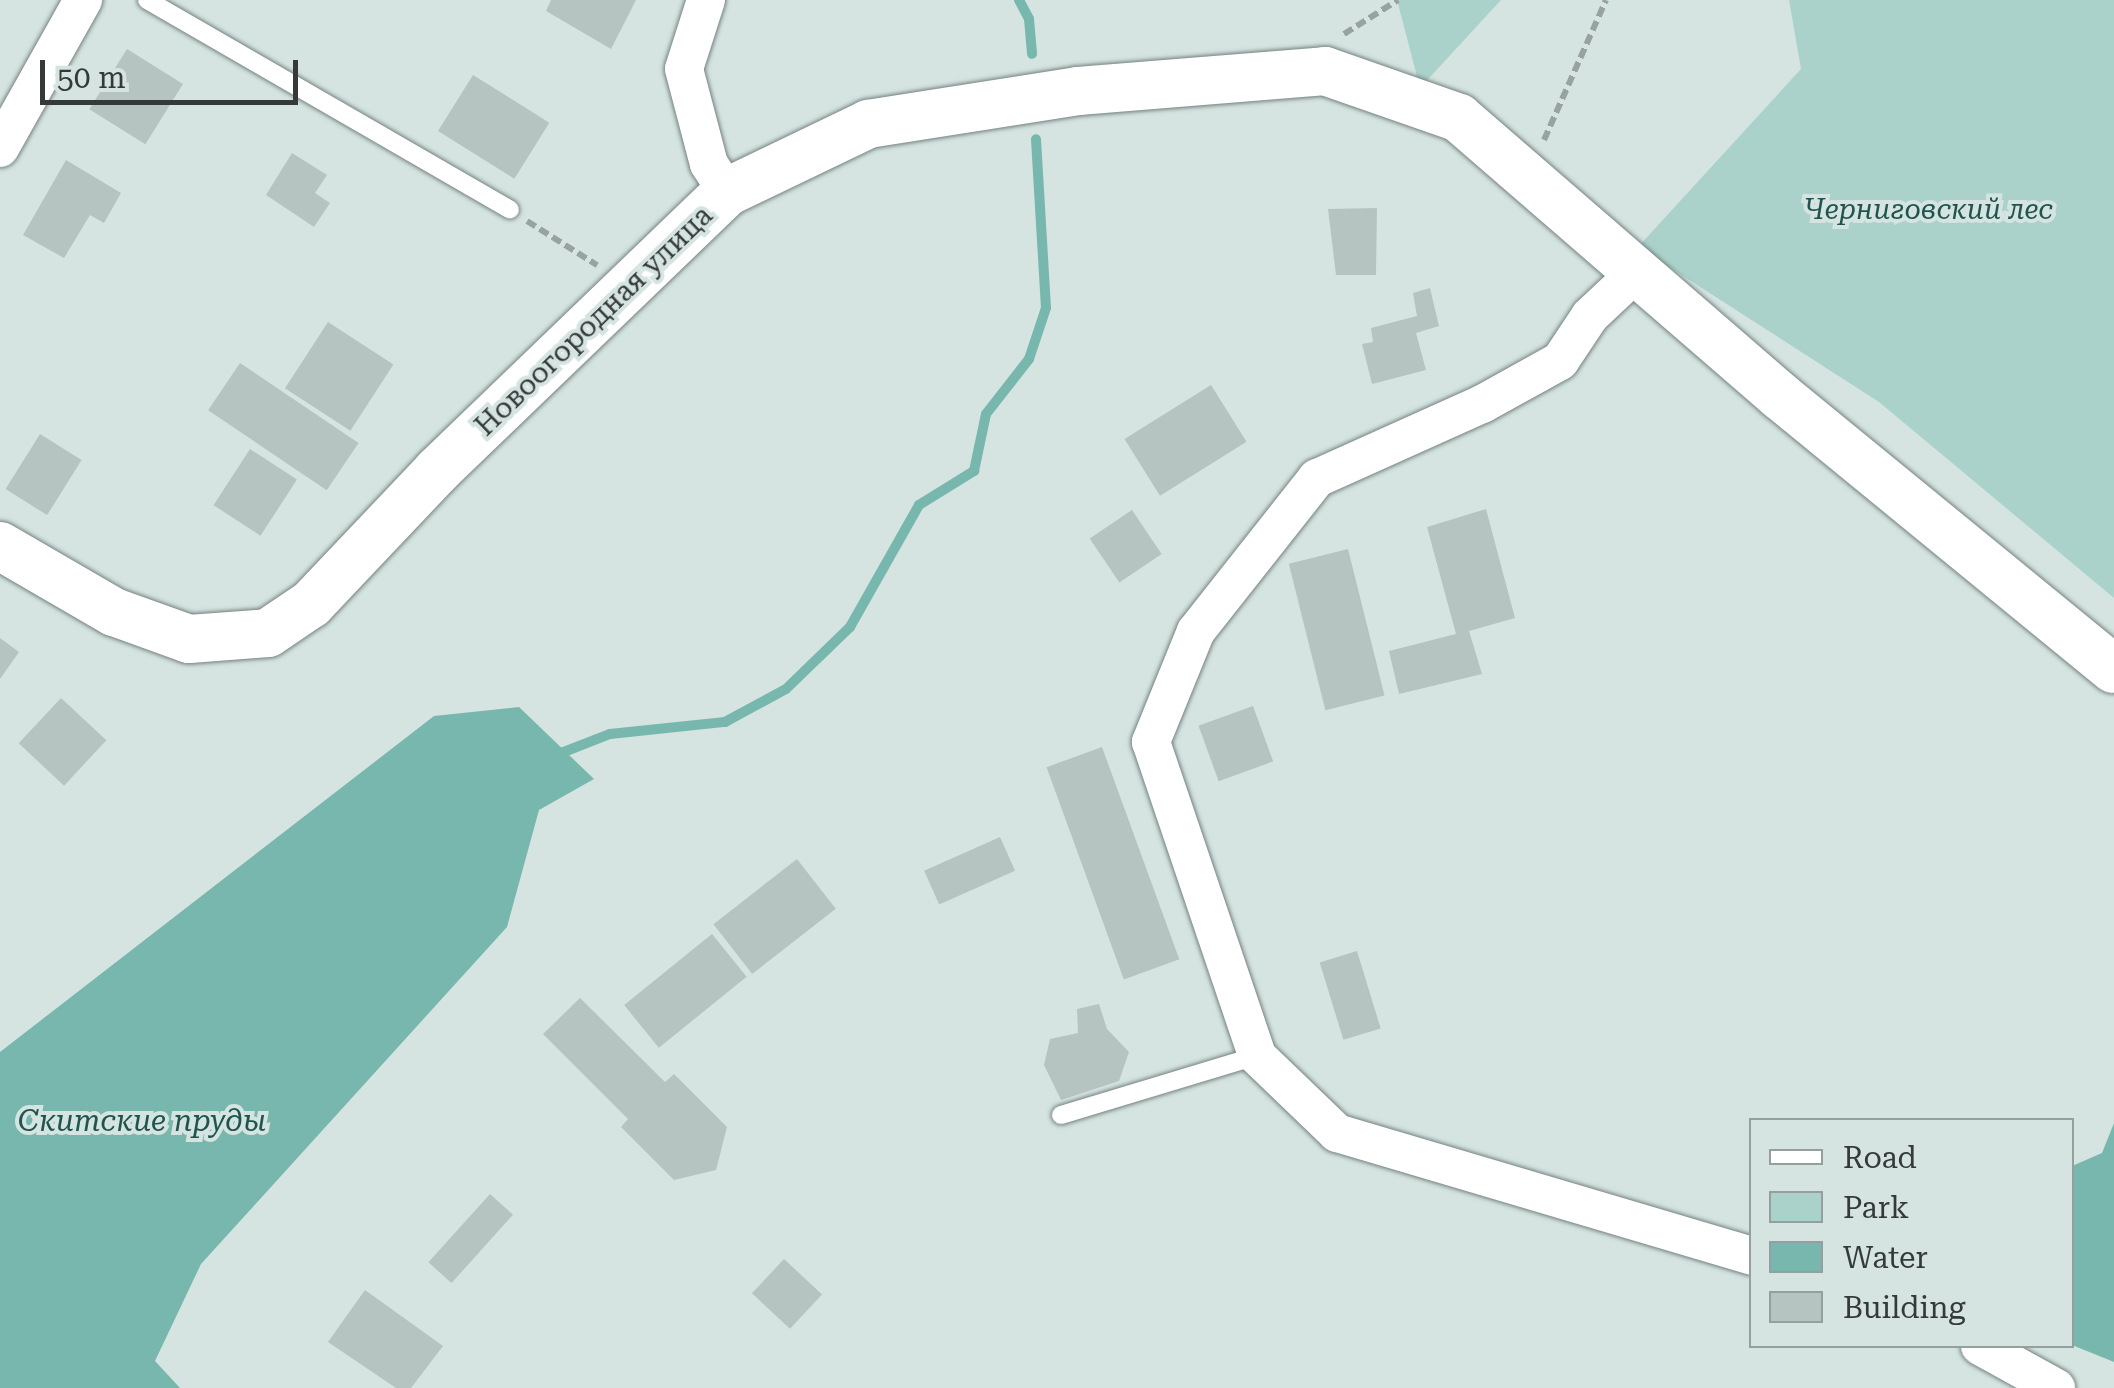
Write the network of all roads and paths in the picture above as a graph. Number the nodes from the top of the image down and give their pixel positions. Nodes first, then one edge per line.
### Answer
1 (83, 0) edge
2 (147, 0) edge
3 (706, 0) edge
4 (1398, 0) edge
5 (1606, 0) edge
6 (1325, 71) junction
7 (0, 148) edge
8 (1521, 170) junction
9 (727, 192) junction
10 (510, 210) joint
11 (1640, 270) junction
12 (622, 294) junction
13 (0, 546) edge
14 (2114, 669) edge
15 (1257, 1056) junction
16 (1061, 1115) dead end
17 (1749, 1255) edge
18 (1984, 1348) edge
19 (2056, 1388) edge

1 - 7 street
2 - 10 lane
3 - 9 street
4 - 6 path
5 - 8 path
6 - 8 street
6 - 9 street, Новоогородная улица
8 - 11 street
9 - 12 street, Новоогородная улица
10 - 12 path
11 - 14 street
11 - 15 street
12 - 13 street, Новоогородная улица
15 - 16 lane
15 - 17 street
18 - 19 street

